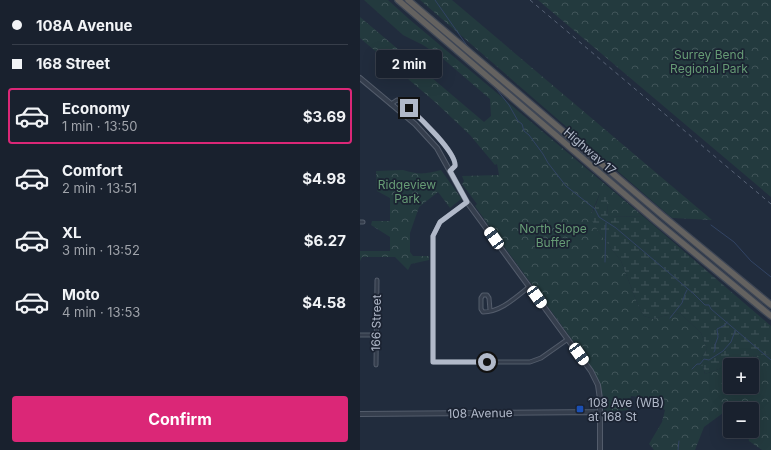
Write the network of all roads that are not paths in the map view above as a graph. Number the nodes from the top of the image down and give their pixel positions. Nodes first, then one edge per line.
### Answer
1 (398, 0) edge
2 (408, 0) edge
3 (360, 78) edge
4 (391, 104) junction
5 (450, 171) junction
6 (467, 202) junction
7 (377, 280) dead end
8 (529, 286) junction
9 (771, 304) edge
10 (490, 310) junction
11 (771, 316) edge
12 (360, 335) edge
13 (375, 335) junction
14 (568, 339) junction
15 (376, 365) dead end
16 (600, 412) junction
17 (360, 414) edge
18 (600, 450) edge

1 - 11 highway, Highway 17
2 - 9 highway, Highway 17
3 - 4 street
4 - 5 street
4 - 5 street
5 - 6 street
6 - 8 street
6 - 14 street
7 - 13 street, 166 Street
8 - 10 street
8 - 14 street
10 - 10 street
12 - 13 street
13 - 15 street, 166 Street
14 - 16 street
16 - 17 street, 108 Avenue
16 - 18 street

